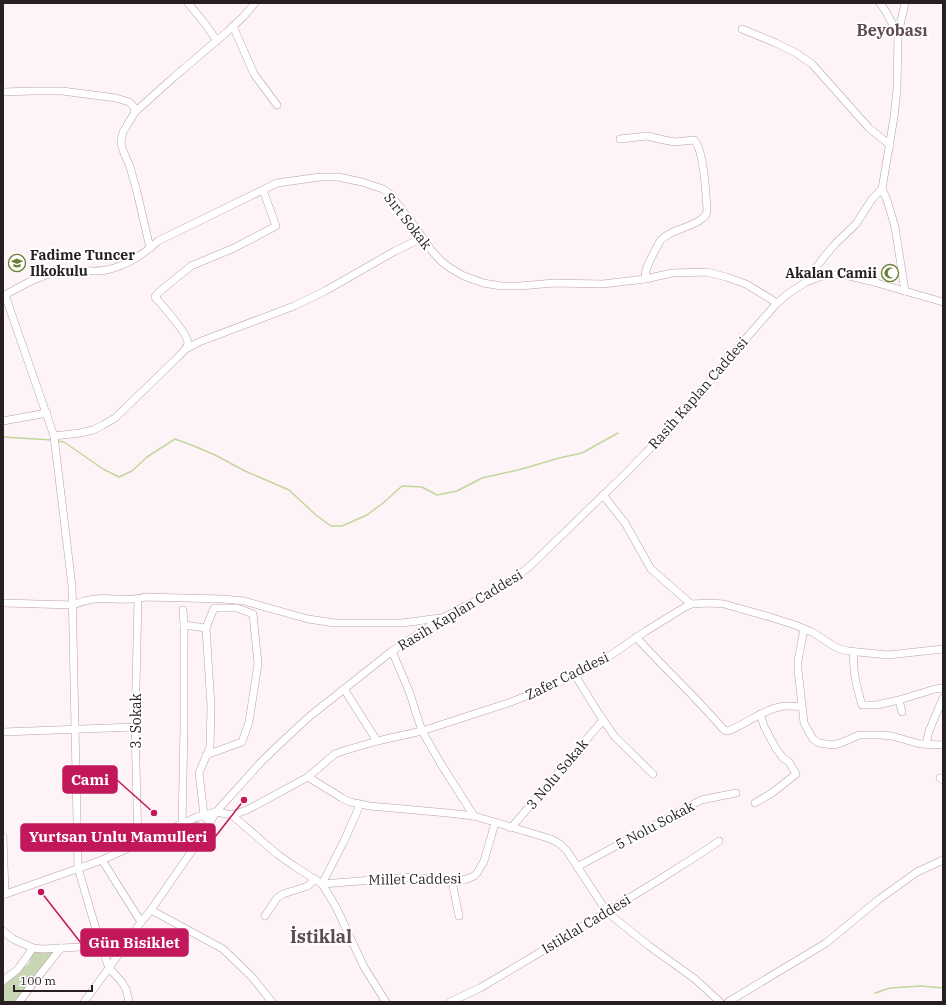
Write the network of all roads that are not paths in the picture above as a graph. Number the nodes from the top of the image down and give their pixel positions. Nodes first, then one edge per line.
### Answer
1 (188, 3) edge
2 (255, 3) edge
3 (880, 3) edge
4 (905, 3) edge
5 (234, 26) junction
6 (742, 29) dead end
7 (898, 34) junction
8 (217, 41) junction
9 (3, 92) edge
10 (276, 105) dead end
11 (135, 112) junction
12 (620, 140) dead end
13 (890, 145) junction
14 (882, 189) junction
15 (263, 190) junction
16 (422, 238) junction
17 (150, 248) junction
18 (645, 279) junction
19 (806, 282) junction
20 (905, 291) junction
21 (4, 296) edge
22 (943, 302) edge
23 (777, 303) junction
24 (186, 349) junction
25 (47, 413) junction
26 (3, 421) edge
27 (54, 436) junction
28 (603, 495) junction
29 (138, 599) junction
30 (3, 603) edge
31 (691, 604) junction
32 (73, 605) junction
33 (182, 610) dead end
34 (442, 618) junction
35 (184, 625) junction
36 (206, 628) junction
37 (804, 629) junction
38 (636, 637) junction
39 (943, 648) edge
40 (392, 651) junction
41 (854, 652) junction
42 (575, 675) junction
43 (943, 688) edge
44 (344, 689) junction
45 (943, 698) edge
46 (899, 700) junction
47 (801, 706) junction
48 (902, 712) dead end
49 (760, 714) junction
50 (603, 720) junction
51 (135, 727) junction
52 (75, 730) junction
53 (422, 731) junction
54 (3, 732) edge
55 (377, 741) junction
56 (926, 744) junction
57 (943, 745) edge
58 (206, 756) junction
59 (653, 774) dead end
60 (308, 777) junction
61 (736, 793) dead end
62 (755, 803) dead end
63 (360, 805) junction
64 (216, 812) junction
65 (204, 815) junction
66 (232, 815) junction
67 (474, 816) junction
68 (495, 823) junction
69 (182, 824) junction
70 (207, 828) junction
71 (511, 828) junction
72 (3, 837) edge
73 (198, 841) junction
74 (719, 841) dead end
75 (138, 843) junction
76 (102, 860) junction
77 (943, 860) edge
78 (577, 867) junction
79 (78, 868) junction
80 (315, 879) junction
81 (452, 880) junction
82 (322, 884) junction
83 (4, 894) edge
84 (151, 910) junction
85 (607, 912) junction
86 (265, 916) dead end
87 (459, 916) dead end
88 (141, 922) junction
89 (3, 931) edge
90 (100, 943) junction
91 (33, 948) junction
92 (61, 948) junction
93 (109, 968) junction
94 (3, 981) edge
95 (19, 1002) edge
96 (84, 1002) edge
97 (128, 1002) edge
98 (272, 1002) edge
99 (386, 1002) edge
100 (450, 1002) edge
101 (720, 1002) edge
102 (728, 1002) edge

1 - 8 street
2 - 5 street
3 - 7 street
4 - 7 street
5 - 8 street
5 - 10 street
6 - 13 street
7 - 13 street
8 - 11 street
9 - 11 street
11 - 17 street
12 - 18 street
13 - 14 street
14 - 19 street
14 - 20 street
15 - 16 street, Sırt Sokak
15 - 17 street, Sırt Sokak
15 - 24 street
16 - 18 street, Sırt Sokak
16 - 24 street
17 - 21 street, Sırt Sokak
18 - 23 street, Sırt Sokak
19 - 20 street, Rasih Kaplan Caddesi
19 - 23 street, Rasih Kaplan Caddesi
20 - 22 street, Rasih Kaplan Caddesi
21 - 25 street
23 - 28 street, Rasih Kaplan Caddesi
24 - 27 street
25 - 26 street
25 - 27 street
27 - 32 street
28 - 31 street
28 - 34 street, Rasih Kaplan Caddesi
29 - 32 street
29 - 34 street
29 - 51 street, 3. Sokak
30 - 32 street
31 - 37 street, Zafer Caddesi
31 - 38 street, Zafer Caddesi
32 - 52 street
33 - 35 street
34 - 40 street, Rasih Kaplan Caddesi
35 - 36 street
35 - 69 street
36 - 58 street
36 - 58 street
37 - 41 street, Zafer Caddesi
37 - 47 street
38 - 42 street, Zafer Caddesi
38 - 49 street
39 - 41 street, Zafer Caddesi
40 - 44 street, Rasih Kaplan Caddesi
40 - 53 street
41 - 46 street
42 - 50 street
42 - 53 street, Zafer Caddesi
43 - 46 street
44 - 55 street
44 - 64 street, Rasih Kaplan Caddesi
45 - 56 street
46 - 48 street
47 - 49 street
47 - 56 street
49 - 62 street
50 - 59 street
50 - 71 street, 3 Nolu Sokak
51 - 52 street
51 - 75 street, 3. Sokak
52 - 54 street
52 - 79 street
53 - 55 street, Zafer Caddesi
53 - 67 street
55 - 60 street, Zafer Caddesi
56 - 57 street
58 - 65 street
60 - 63 street
60 - 66 street, Zafer Caddesi
61 - 78 street, 5 Nolu Sokak
63 - 67 street
63 - 82 street
64 - 65 street
64 - 66 street
64 - 70 street, Rasih Kaplan Caddesi
65 - 69 street
65 - 70 street
66 - 80 street
67 - 68 street
68 - 71 street
68 - 81 street, Millet Caddesi
69 - 73 street
69 - 75 street
70 - 73 street, Rasih Kaplan Caddesi
71 - 78 street
72 - 83 street
73 - 84 street, Rasih Kaplan Caddesi
74 - 85 street, Istiklal Caddesi
75 - 76 street
76 - 79 street
76 - 88 street
77 - 102 street
78 - 85 street
79 - 83 street
79 - 90 street
80 - 82 street
80 - 86 street
81 - 82 street, Millet Caddesi
81 - 87 street
82 - 99 street
84 - 88 street, Rasih Kaplan Caddesi
84 - 98 street
85 - 100 street, Istiklal Caddesi
85 - 101 street
88 - 93 street, Rasih Kaplan Caddesi
89 - 91 street
90 - 92 street
90 - 93 street
91 - 92 street
91 - 94 street
92 - 95 street
93 - 96 street, Rasih Kaplan Caddesi
93 - 97 street

